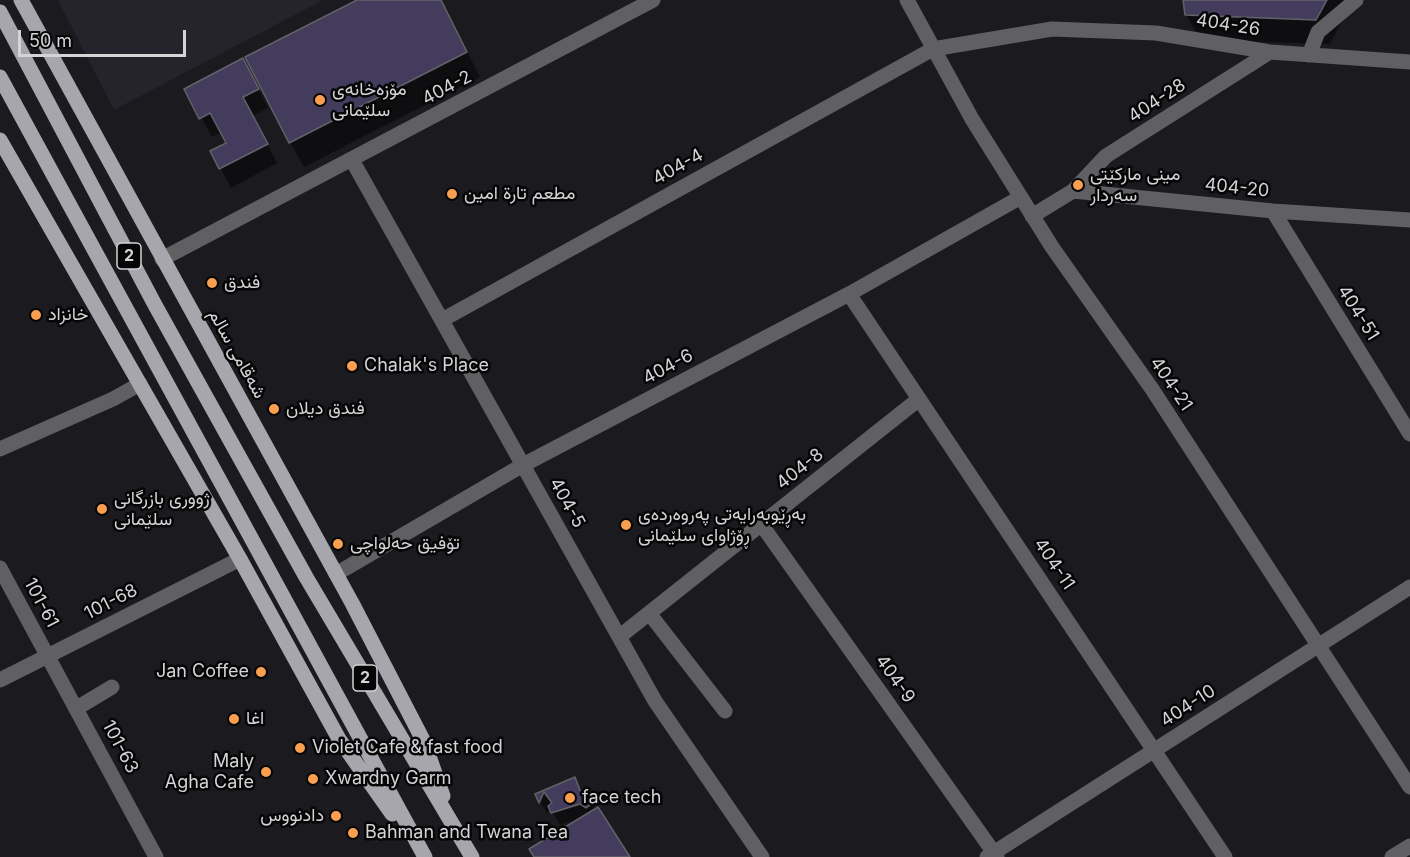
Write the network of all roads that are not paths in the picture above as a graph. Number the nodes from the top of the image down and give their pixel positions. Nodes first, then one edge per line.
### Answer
1 (21, 0) edge
2 (653, 0) edge
3 (907, 0) edge
4 (1356, 0) edge
5 (0, 12) edge
6 (933, 48) junction
7 (1270, 52) junction
8 (1309, 55) junction
9 (1410, 62) edge
10 (0, 77) edge
11 (0, 141) edge
12 (352, 160) junction
13 (1073, 191) junction
14 (1021, 197) junction
15 (1273, 211) junction
16 (1032, 216) junction
17 (1410, 220) edge
18 (162, 259) junction
19 (849, 294) junction
20 (442, 320) junction
21 (140, 384) junction
22 (919, 399) junction
23 (1410, 434) edge
24 (0, 449) edge
25 (524, 465) junction
26 (761, 524) junction
27 (240, 559) junction
28 (0, 568) edge
29 (336, 574) junction
30 (1410, 587) edge
31 (650, 613) junction
32 (620, 637) junction
33 (1318, 645) junction
34 (48, 657) junction
35 (0, 680) edge
36 (112, 687) dead end
37 (77, 708) junction
38 (725, 711) dead end
39 (1155, 750) junction
40 (1410, 787) edge
41 (455, 830) junction
42 (1410, 846) edge
43 (992, 856) edge
44 (156, 857) edge
45 (424, 857) edge
46 (472, 857) edge
47 (762, 857) edge
48 (1225, 857) edge
49 (1392, 857) edge

1 - 18 main road, شەقامی سالم
2 - 12 street, 404-2
3 - 6 street, 404-21
4 - 8 street
5 - 41 main road, شەقامی سالم / 2
6 - 7 street, 404-26
6 - 14 street, 404-21
6 - 20 street, 404-4
7 - 8 street, 404-26
7 - 13 street, 404-28
8 - 9 street, 404-26
10 - 45 main road, 2
11 - 21 main road
12 - 18 street, 404-2
12 - 20 street, 404-5
13 - 15 street, 404-20
13 - 16 street
14 - 16 street, 404-21
14 - 19 street, 404-6
15 - 17 street, 404-20
15 - 23 street, 404-51
16 - 33 street, 404-21
18 - 29 main road, شەقامی سالم
19 - 22 street, 404-11
19 - 25 street, 404-6
20 - 25 street, 404-5
21 - 24 street
21 - 27 main road
22 - 26 street, 404-8
22 - 39 street, 404-11
25 - 29 street, 404-6
25 - 32 street, 404-5
26 - 31 street, 404-8
26 - 43 street, 404-9
27 - 34 street, 101-68
27 - 45 main road
28 - 34 street, 101-61
29 - 41 main road, شەقامی سالم
30 - 33 street, 404-10
31 - 32 street, 404-8
31 - 38 street
32 - 47 street, 404-5
33 - 39 street, 404-10
33 - 40 street, 404-21
34 - 35 street, 101-68
34 - 37 street, 101-63
36 - 37 street
37 - 44 street, 101-63
39 - 43 street, 404-10
39 - 48 street, 404-11
41 - 46 main road, شەقامی سالم / 2
42 - 49 street

